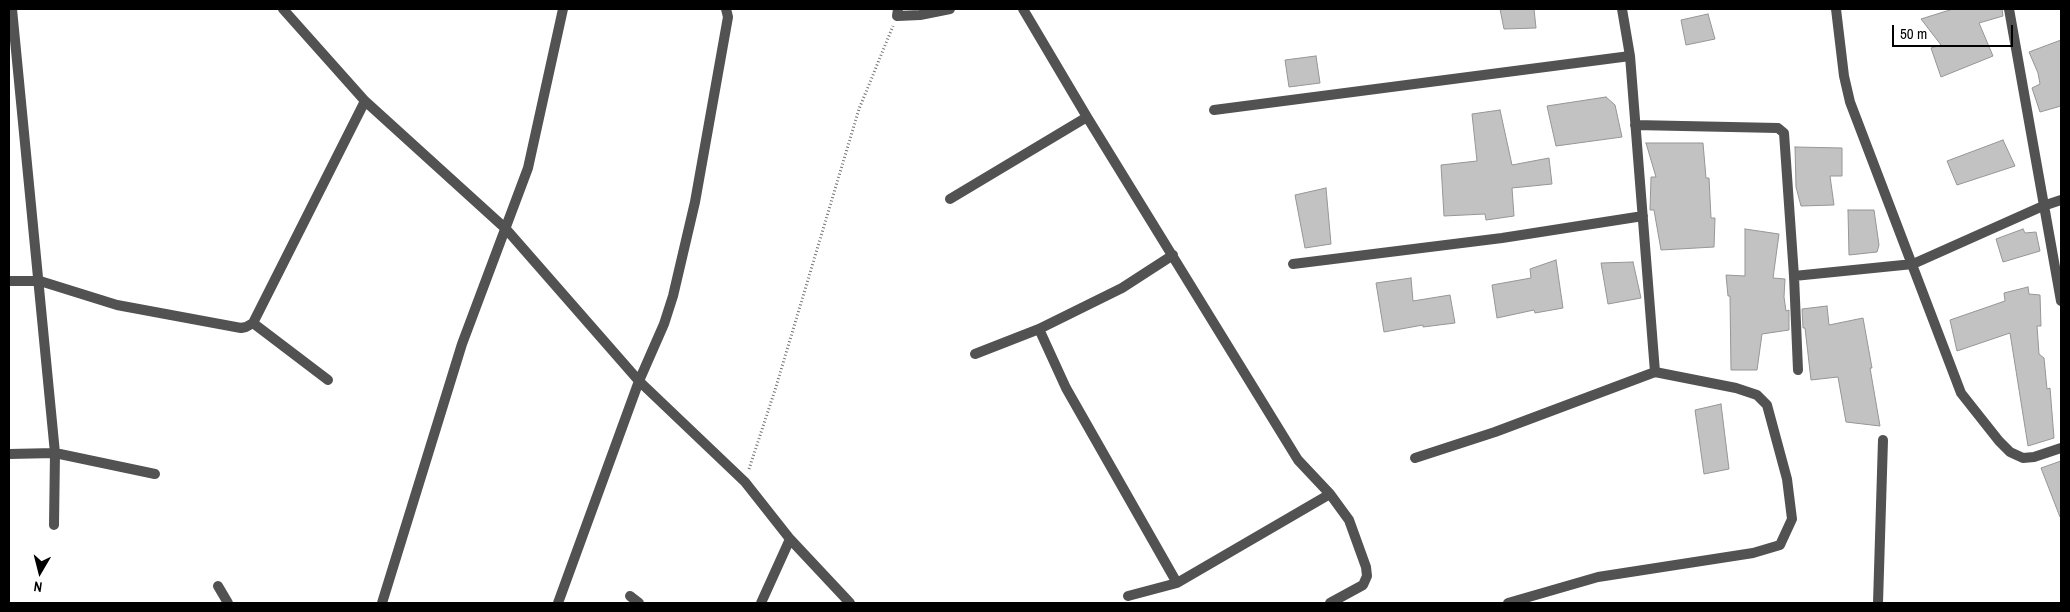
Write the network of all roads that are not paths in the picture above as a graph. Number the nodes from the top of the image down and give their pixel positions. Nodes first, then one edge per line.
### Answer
1 (12, 9) edge
2 (283, 9) edge
3 (563, 9) edge
4 (726, 9) edge
5 (950, 9) edge
6 (1023, 9) edge
7 (1622, 9) edge
8 (1836, 9) edge
9 (2009, 9) edge
10 (898, 12) edge
11 (1630, 56) junction
12 (365, 101) junction
13 (1214, 110) dead end
14 (1087, 117) junction
15 (1635, 125) junction
16 (950, 199) dead end
17 (2061, 200) edge
18 (2043, 206) junction
19 (1644, 216) junction
20 (506, 229) junction
21 (1173, 255) junction
22 (1293, 264) dead end
23 (1913, 264) junction
24 (1794, 276) junction
25 (9, 281) edge
26 (40, 281) junction
27 (2061, 301) edge
28 (253, 323) junction
29 (1039, 329) junction
30 (975, 354) dead end
31 (1798, 370) dead end
32 (1655, 372) junction
33 (328, 380) dead end
34 (639, 381) junction
35 (1883, 440) dead end
36 (2061, 448) edge
37 (55, 453) junction
38 (9, 454) edge
39 (1415, 458) dead end
40 (156, 474) dead end
41 (1330, 494) junction
42 (54, 525) dead end
43 (790, 539) junction
44 (1177, 583) junction
45 (218, 586) dead end
46 (630, 596) dead end
47 (1128, 596) dead end
48 (228, 603) edge
49 (382, 603) edge
50 (558, 603) edge
51 (639, 603) edge
52 (761, 603) edge
53 (850, 603) edge
54 (1330, 603) edge
55 (1508, 603) edge
56 (1878, 603) edge

1 - 26 street
2 - 12 street
3 - 20 street
4 - 34 street
5 - 10 street
6 - 14 street
7 - 11 street
8 - 23 street
9 - 18 street
11 - 13 street
11 - 15 street
12 - 20 street
12 - 28 street
14 - 16 street
14 - 21 street
15 - 19 street
15 - 24 street
17 - 18 street
18 - 23 street
18 - 27 street
19 - 22 street
19 - 32 street
20 - 34 street
20 - 49 street
21 - 29 street
21 - 41 street
23 - 24 street
23 - 36 street
24 - 31 street
25 - 26 street
26 - 28 street
26 - 37 street
28 - 33 street
29 - 30 street
29 - 44 street
32 - 39 street
32 - 55 street
34 - 43 street
34 - 50 street
35 - 56 street
37 - 38 street
37 - 40 street
37 - 42 street
41 - 44 street
41 - 54 street
43 - 52 street
43 - 53 street
44 - 47 street
45 - 48 street
46 - 51 street

